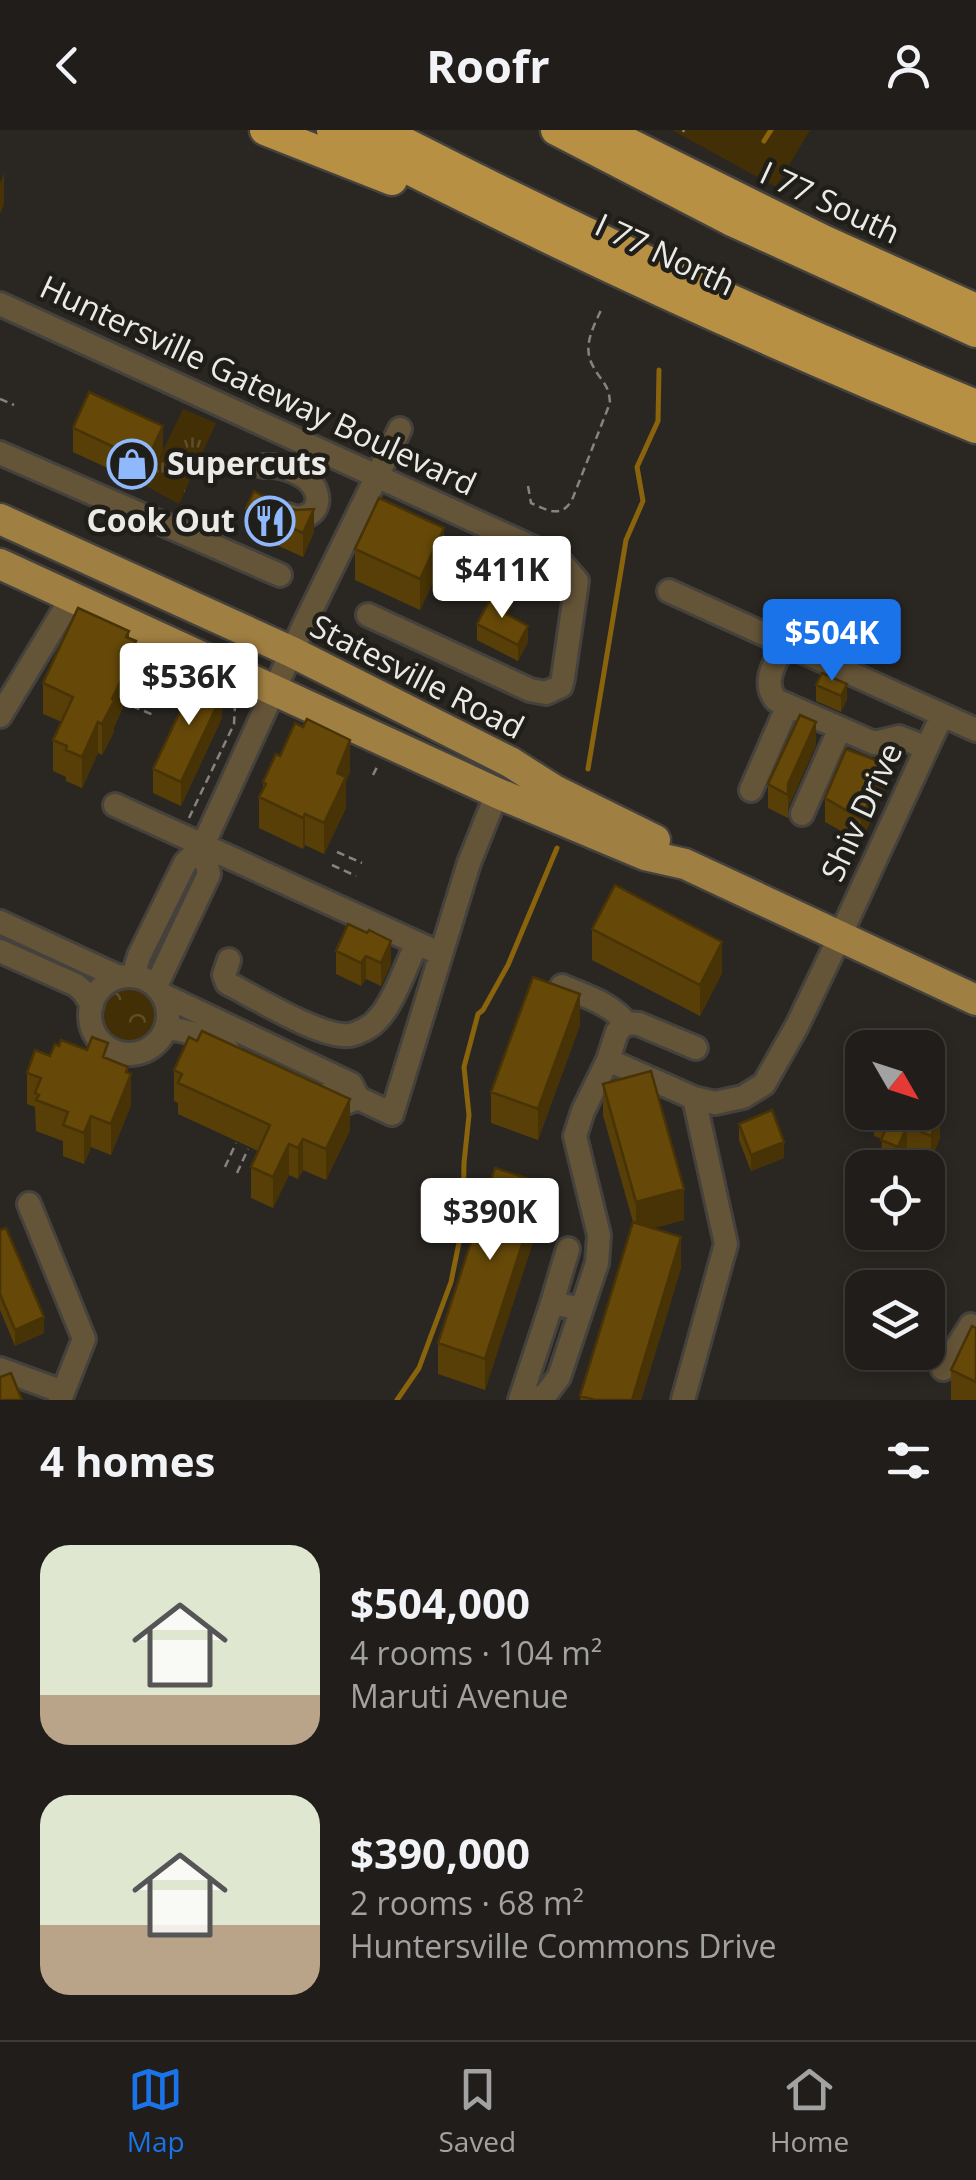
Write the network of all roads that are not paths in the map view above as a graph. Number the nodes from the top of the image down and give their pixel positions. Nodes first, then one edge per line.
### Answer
1 (265, 130) edge
2 (332, 130) edge
3 (380, 130) edge
4 (556, 130) edge
5 (602, 130) edge
6 (556, 242) junction
7 (0, 304) edge
8 (976, 308) edge
9 (976, 332) edge
10 (976, 405) edge
11 (976, 428) edge
12 (400, 429) dead end
13 (0, 452) edge
14 (264, 466) dead end
15 (377, 476) junction
16 (267, 504) edge
17 (0, 518) edge
18 (0, 564) edge
19 (280, 575) dead end
20 (669, 590) dead end
21 (72, 597) junction
22 (368, 616) dead end
23 (784, 643) junction
24 (292, 652) junction
25 (273, 692) junction
26 (788, 705) junction
27 (0, 716) edge
28 (942, 716) junction
29 (840, 728) junction
30 (976, 730) edge
31 (927, 748) junction
32 (751, 790) dead end
33 (496, 793) junction
34 (115, 805) dead end
35 (802, 814) dead end
36 (203, 845) junction
37 (685, 864) junction
38 (0, 922) edge
39 (840, 936) junction
40 (417, 943) junction
41 (0, 951) edge
42 (441, 954) junction
43 (229, 960) dead end
44 (126, 976) junction
45 (562, 986) edge
46 (160, 990) junction
47 (976, 1000) edge
48 (92, 1005) junction
49 (626, 1023) junction
50 (166, 1029) junction
51 (696, 1048) dead end
52 (608, 1060) junction
53 (358, 1098) junction
54 (694, 1098) junction
55 (29, 1204) dead end
56 (568, 1249) dead end
57 (552, 1302) junction
58 (581, 1310) junction
59 (976, 1328) edge
60 (945, 1366) edge
61 (0, 1369) edge
62 (62, 1396) edge
63 (520, 1400) edge
64 (534, 1400) edge
65 (683, 1400) edge

1 - 6 highway
2 - 6 highway, I 77 North
3 - 10 highway
4 - 9 highway
5 - 8 highway, I 77 South
6 - 11 highway, I 77 North
7 - 15 street, Huntersville Gateway Boulevard
12 - 15 street
13 - 19 street
14 - 16 street
15 - 22 street, Huntersville Gateway Boulevard
15 - 24 street
17 - 24 main road, Statesville Road
18 - 21 main road, Statesville Road
20 - 23 street
21 - 25 main road, Statesville Road
21 - 27 street
23 - 26 street
23 - 28 street
24 - 25 street
24 - 37 main road, Statesville Road
25 - 33 main road, Statesville Road
25 - 36 street
26 - 29 street
26 - 32 street
28 - 30 street
28 - 31 street, Shiv Drive
29 - 31 street
29 - 35 street
31 - 39 street, Shiv Drive
33 - 37 main road, Statesville Road
33 - 42 street
34 - 36 street
36 - 40 street
36 - 44 street
36 - 46 street
37 - 39 main road, Statesville Road
38 - 44 street
39 - 47 main road, Statesville Road
39 - 54 street, Shiv Drive
40 - 42 street
40 - 43 street
41 - 48 street
42 - 53 street
44 - 46 street
44 - 48 street
45 - 49 street
46 - 50 street
46 - 53 street
48 - 50 street
49 - 51 street
49 - 52 street
50 - 53 street
52 - 54 street
52 - 58 street
54 - 65 street
55 - 62 street
56 - 57 street
57 - 58 street
57 - 63 street
58 - 64 street
59 - 60 street
61 - 62 street

